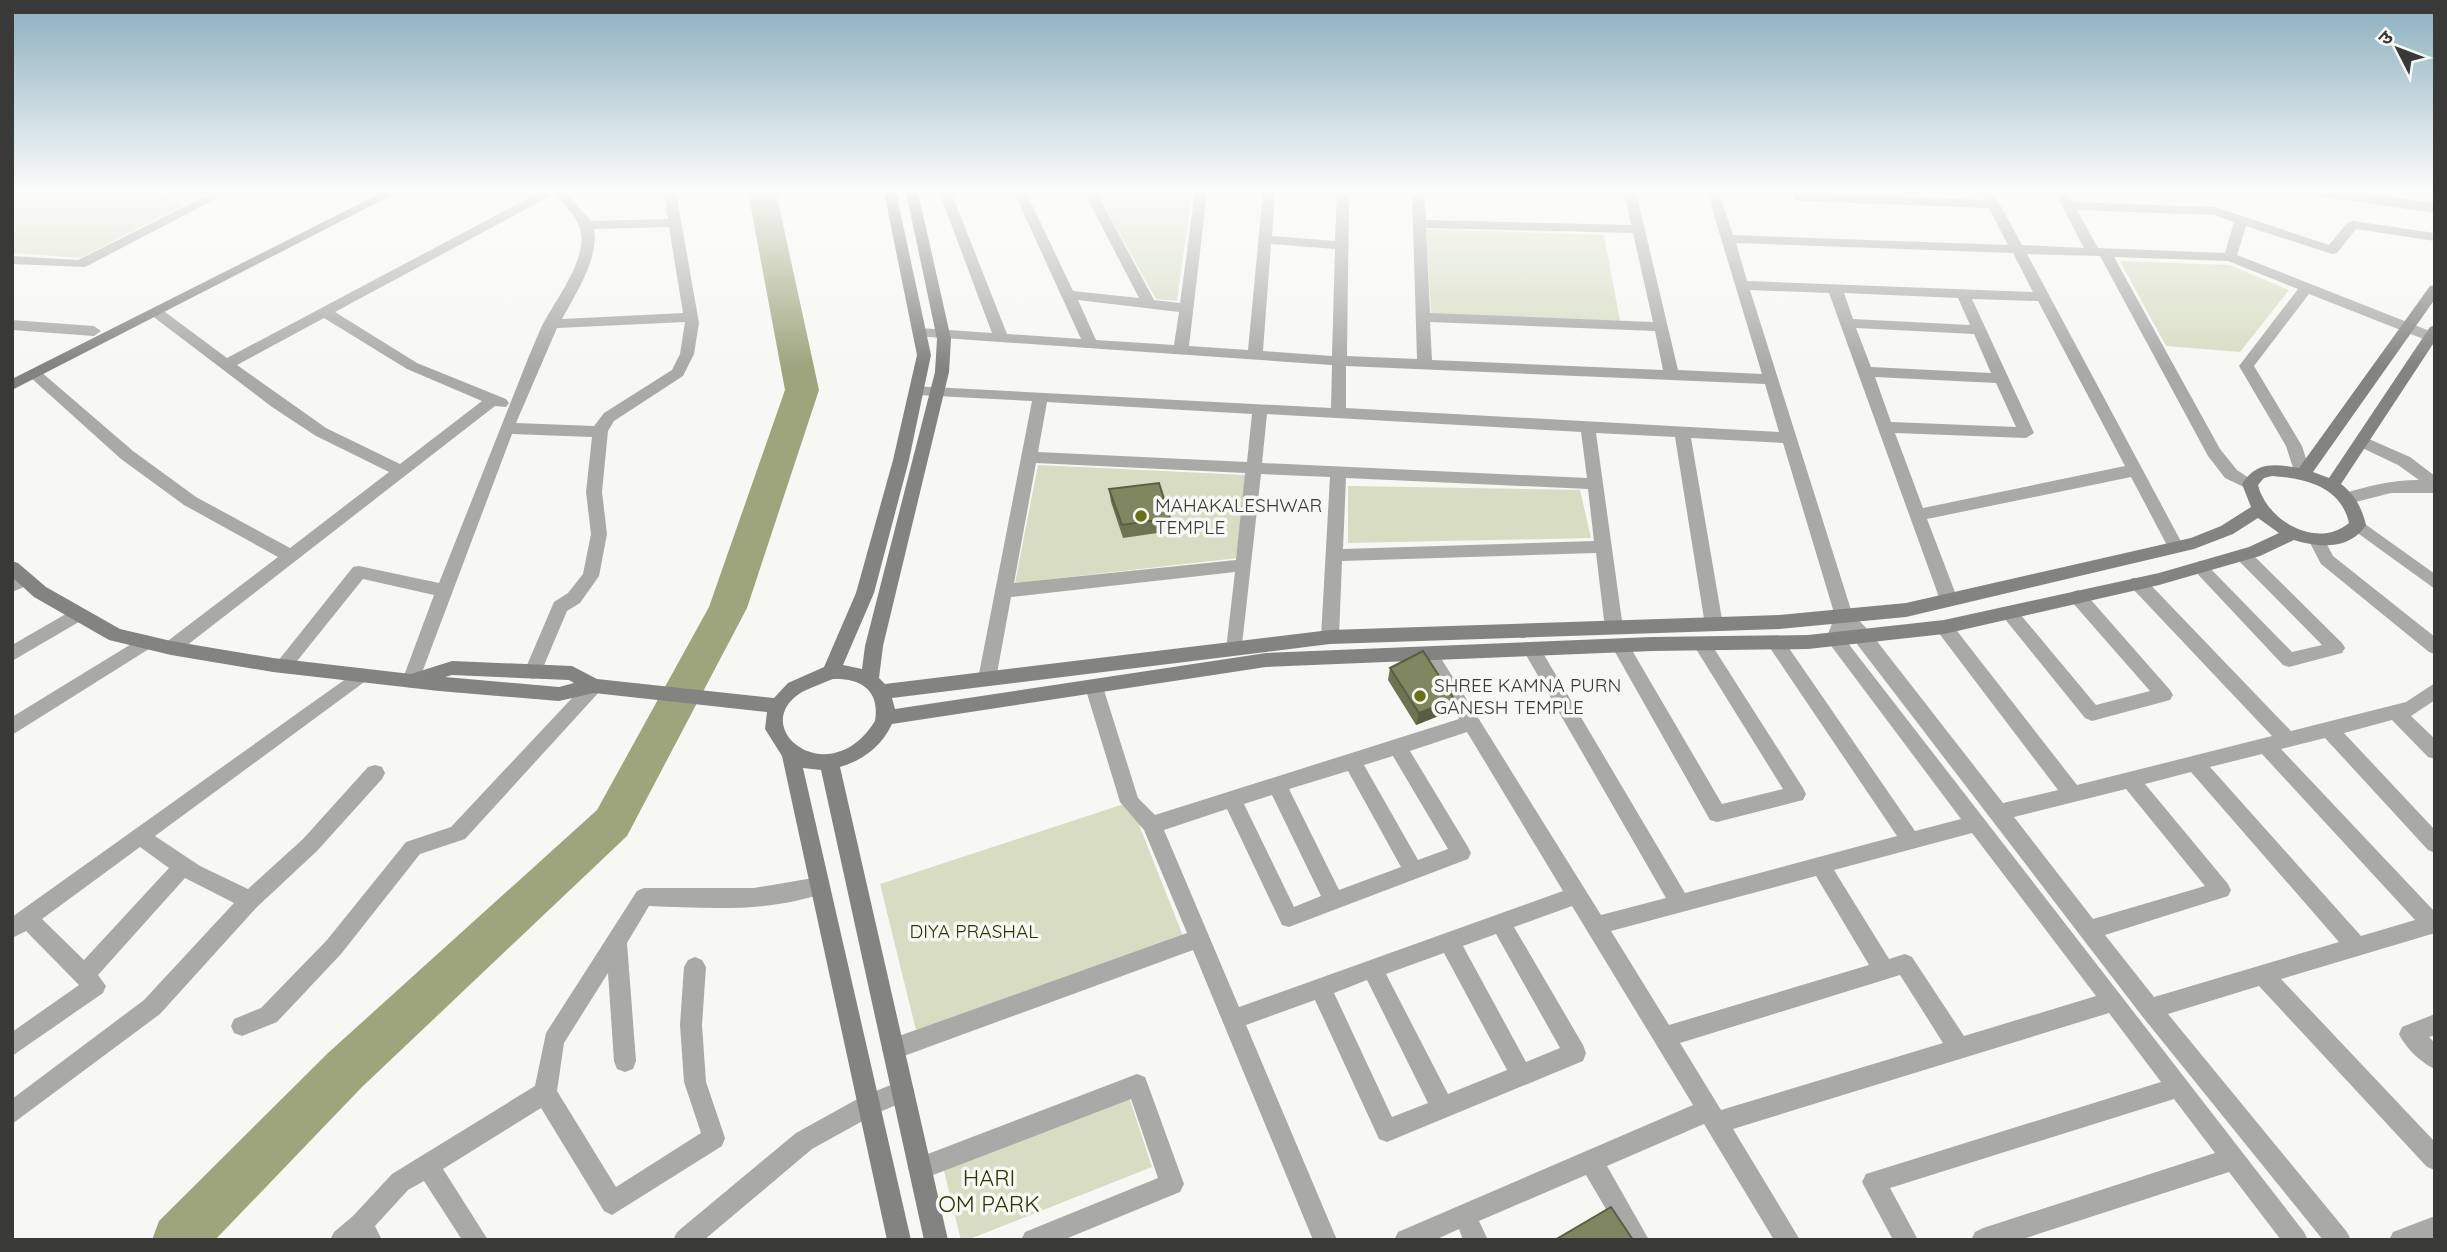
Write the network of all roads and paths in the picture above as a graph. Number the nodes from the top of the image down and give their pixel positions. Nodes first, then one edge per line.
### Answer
1 (107, 250) edge
2 (253, 250) edge
3 (277, 250) edge
4 (439, 250) edge
5 (585, 250) edge
6 (680, 250) edge
7 (902, 250) edge
8 (925, 250) edge
9 (967, 250) edge
10 (1047, 250) edge
11 (1121, 250) edge
12 (1193, 250) edge
13 (1264, 250) edge
14 (1342, 250) edge
15 (1421, 250) edge
16 (1645, 250) edge
17 (1731, 250) edge
18 (2018, 250) edge
19 (2056, 250) edge
20 (2232, 250) edge
21 (2098, 252) junction
22 (2230, 257) junction
23 (12, 260) edge
24 (1742, 285) junction
25 (2306, 288) junction
26 (1835, 289) junction
27 (2435, 289) edge
28 (1963, 294) junction
29 (1068, 295) junction
30 (2042, 297) junction
31 (1149, 304) junction
32 (1186, 308) junction
33 (156, 312) junction
34 (324, 312) junction
35 (691, 317) junction
36 (1423, 317) junction
37 (1848, 323) junction
38 (550, 324) junction
39 (12, 325) edge
40 (1661, 327) junction
41 (2407, 328) junction
42 (1979, 330) junction
43 (94, 331) junction
44 (919, 333) junction
45 (2433, 334) edge
46 (943, 335) junction
47 (1001, 338) junction
48 (1090, 344) junction
49 (1181, 350) junction
50 (1255, 355) junction
51 (1340, 361) junction
52 (226, 365) junction
53 (1425, 365) junction
54 (12, 372) edge
55 (1866, 372) junction
56 (35, 374) junction
57 (1672, 375) junction
58 (1771, 379) junction
59 (2001, 379) junction
60 (12, 385) edge
61 (917, 390) junction
62 (937, 391) junction
63 (1041, 397) junction
64 (493, 400) junction
65 (514, 408) junction
66 (1260, 409) junction
67 (1338, 413) junction
68 (1588, 427) junction
69 (1886, 427) junction
70 (506, 428) junction
71 (600, 432) junction
72 (1682, 432) junction
73 (1789, 438) junction
74 (2361, 441) junction
75 (1029, 457) junction
76 (1254, 468) junction
77 (2135, 470) junction
78 (401, 471) junction
79 (1338, 473) junction
80 (2303, 474) junction
81 (1595, 484) junction
82 (2250, 484) junction
83 (2332, 486) junction
84 (2435, 486) edge
85 (2348, 498) junction
86 (2259, 510) junction
87 (1918, 515) junction
88 (2358, 525) junction
89 (2294, 533) junction
90 (2316, 539) junction
91 (1604, 547) junction
92 (2176, 547) junction
93 (1334, 555) junction
94 (2243, 555) junction
95 (291, 556) junction
96 (1244, 565) junction
97 (2199, 568) junction
98 (17, 578) edge
99 (2138, 583) junction
100 (2435, 583) edge
101 (444, 591) junction
102 (1004, 591) junction
103 (2078, 597) junction
104 (1949, 600) junction
105 (2009, 613) junction
106 (78, 614) junction
107 (1844, 616) junction
108 (1714, 625) junction
109 (1944, 628) junction
110 (1617, 636) junction
111 (1863, 636) junction
112 (1330, 637) junction
113 (1835, 639) junction
114 (146, 642) junction
115 (1776, 643) junction
116 (1702, 644) junction
117 (2435, 647) edge
118 (171, 648) junction
119 (1531, 648) junction
120 (1235, 649) junction
121 (1428, 652) junction
122 (12, 654) edge
123 (284, 666) junction
124 (533, 672) junction
125 (831, 672) junction
126 (361, 675) junction
127 (987, 679) junction
128 (411, 681) junction
129 (594, 686) junction
130 (876, 686) junction
131 (1094, 687) junction
132 (2435, 690) edge
133 (779, 706) junction
134 (2395, 712) junction
135 (884, 718) junction
136 (1472, 723) junction
137 (12, 727) edge
138 (2329, 729) junction
139 (2288, 740) junction
140 (2266, 745) junction
141 (1398, 747) junction
142 (2435, 751) edge
143 (790, 755) junction
144 (1352, 761) junction
145 (829, 762) junction
146 (2195, 763) junction
147 (375, 773) dead end
148 (2129, 779) junction
149 (1277, 785) junction
150 (2073, 794) junction
151 (1232, 799) junction
152 (1999, 813) junction
153 (1977, 823) junction
154 (1152, 825) junction
155 (140, 836) junction
156 (1911, 841) junction
157 (2435, 844) edge
158 (1820, 865) junction
159 (182, 868) junction
160 (1414, 871) junction
161 (819, 886) junction
162 (1577, 895) junction
163 (250, 900) junction
164 (1334, 901) junction
165 (1680, 903) junction
166 (1500, 922) junction
167 (20, 924) edge
168 (2433, 924) edge
169 (1596, 926) junction
170 (2088, 930) junction
171 (1199, 938) junction
172 (1449, 941) junction
173 (616, 942) junction
174 (2357, 947) junction
175 (695, 967) dead end
176 (1372, 968) junction
177 (1884, 970) junction
178 (84, 975) junction
179 (2263, 975) junction
180 (1320, 987) junction
181 (2113, 1001) junction
182 (2151, 1009) junction
183 (1233, 1019) junction
184 (2435, 1024) edge
185 (242, 1026) dead end
186 (1664, 1037) junction
187 (12, 1045) edge
188 (893, 1049) junction
189 (1959, 1049) junction
190 (2435, 1058) edge
191 (625, 1061) dead end
192 (1521, 1075) junction
193 (2179, 1087) junction
194 (903, 1091) junction
195 (545, 1093) junction
196 (869, 1105) junction
197 (1443, 1108) junction
198 (12, 1113) edge
199 (1713, 1117) junction
200 (2233, 1158) junction
201 (2435, 1159) edge
202 (1591, 1161) junction
203 (427, 1165) junction
204 (920, 1168) junction
205 (1464, 1215) junction
206 (2435, 1228) edge
207 (707, 1231) edge
208 (365, 1232) edge
209 (342, 1240) edge
210 (477, 1240) edge
211 (685, 1240) edge
212 (899, 1240) edge
213 (936, 1240) edge
214 (1033, 1240) edge
215 (1325, 1240) edge
216 (1406, 1240) edge
217 (1476, 1240) edge
218 (1637, 1240) edge
219 (1788, 1240) edge
220 (1906, 1240) edge
221 (1983, 1240) edge
222 (2295, 1240) edge
223 (2339, 1240) edge
224 (2402, 1240) edge

1 - 23 street
2 - 43 street
3 - 33 street
4 - 34 street
5 - 38 street
6 - 35 street
7 - 44 street
8 - 46 street
9 - 47 street
10 - 29 street
11 - 31 street
12 - 32 street
13 - 50 street
14 - 51 street
15 - 36 street
16 - 40 street
17 - 24 street
18 - 30 street
19 - 21 street
20 - 22 street
21 - 22 street
21 - 82 street
22 - 25 street
24 - 26 street
24 - 58 street
25 - 41 street
25 - 80 street
26 - 28 street
26 - 37 street
27 - 41 street
28 - 30 street
28 - 42 street
29 - 31 street
29 - 48 street
30 - 77 street
31 - 32 street
32 - 49 street
33 - 52 street
33 - 56 street
34 - 52 street
34 - 64 street
35 - 38 street
35 - 71 street
36 - 40 street
36 - 53 street
37 - 42 street
37 - 55 street
38 - 65 street
39 - 43 street
40 - 57 street
41 - 45 street
41 - 80 street
42 - 59 street
43 - 54 street
44 - 46 street
44 - 61 street
45 - 74 street
46 - 47 street
46 - 62 street
47 - 48 street
48 - 49 street
49 - 50 street
50 - 51 street
51 - 53 street
51 - 67 street
52 - 78 street
53 - 57 street
55 - 59 street
55 - 69 street
56 - 60 street
56 - 95 street
57 - 58 street
58 - 73 street
59 - 69 street
61 - 62 street
61 - 125 street
62 - 63 street
62 - 130 street
63 - 66 street
63 - 75 street
64 - 65 street
64 - 78 street
65 - 70 street
66 - 67 street
66 - 76 street
67 - 68 street
68 - 72 street
68 - 81 street
69 - 87 street
70 - 71 street
70 - 101 street
71 - 124 street
72 - 73 street
72 - 108 street
73 - 107 street
74 - 83 street
74 - 84 street
75 - 76 street
75 - 102 street
76 - 79 street
76 - 96 street
77 - 87 street
77 - 92 street
78 - 95 street
79 - 81 street
79 - 93 street
80 - 82 street
80 - 83 street
81 - 91 street
82 - 86 street
83 - 85 street
84 - 85 street
85 - 88 street
86 - 89 street
86 - 92 street
87 - 104 street
88 - 90 street
88 - 100 street
89 - 90 street
89 - 94 street
90 - 117 street
91 - 93 street
91 - 110 street
92 - 104 street
93 - 112 street
94 - 97 street
94 - 97 street
95 - 118 street
96 - 102 street
96 - 120 street
97 - 99 street
98 - 106 street
99 - 103 street
99 - 139 street
101 - 123 street
101 - 128 street
102 - 127 street
103 - 105 street
103 - 105 street
104 - 107 street
105 - 109 street
106 - 114 street
106 - 122 street
107 - 108 street
107 - 111 street
107 - 113 street
108 - 110 street
109 - 111 street
109 - 150 street
110 - 112 street
110 - 116 street
110 - 116 street
110 - 119 street
111 - 113 street
111 - 152 street
112 - 120 street
113 - 115 street
113 - 153 street
114 - 118 street
114 - 137 street
115 - 116 street
115 - 156 street
118 - 123 street
119 - 121 street
119 - 165 street
120 - 127 street
121 - 131 street
121 - 136 street
123 - 126 street
124 - 128 street
124 - 129 street
125 - 130 street
125 - 133 street
126 - 128 street
126 - 155 street
127 - 130 street
128 - 129 street
129 - 133 street
129 - 185 street
130 - 135 street
131 - 135 street
131 - 154 street
132 - 134 street
133 - 143 street
134 - 138 street
134 - 142 street
135 - 145 street
136 - 141 street
136 - 162 street
138 - 139 street
138 - 157 street
139 - 140 street
140 - 146 street
140 - 168 street
141 - 144 street
141 - 160 street
143 - 145 street
143 - 161 street
144 - 149 street
144 - 160 street
145 - 188 street
146 - 148 street
146 - 174 street
147 - 163 street
148 - 150 street
148 - 170 street
149 - 151 street
149 - 164 street
150 - 152 street
151 - 154 street
151 - 164 street
152 - 170 street
153 - 156 street
153 - 181 street
154 - 171 street
155 - 159 street
155 - 167 street
156 - 158 street
158 - 165 street
158 - 177 street
159 - 163 street
159 - 178 street
160 - 164 street
161 - 173 street
161 - 196 street
162 - 166 street
162 - 169 street
163 - 198 street
165 - 169 street
166 - 172 street
166 - 192 street
167 - 178 street
168 - 174 street
169 - 186 street
170 - 182 street
171 - 183 street
171 - 188 street
172 - 176 street
172 - 192 street
173 - 191 street
173 - 195 street
174 - 179 street
175 - 195 street
176 - 180 street
176 - 197 street
177 - 186 street
177 - 189 street
178 - 187 street
179 - 182 street
179 - 201 street
180 - 183 street
180 - 197 street
181 - 189 street
181 - 193 street
182 - 223 street
183 - 215 street
184 - 190 street
186 - 199 street
188 - 194 street
189 - 199 street
192 - 197 street
193 - 200 street
193 - 220 street
194 - 196 street
194 - 204 street
195 - 203 street
196 - 207 street
196 - 212 street
199 - 202 street
199 - 219 street
200 - 221 street
200 - 222 street
202 - 205 street
202 - 218 street
203 - 208 street
203 - 210 street
204 - 213 street
204 - 214 street
205 - 216 street
205 - 217 street
206 - 224 street
207 - 211 street
208 - 209 street

